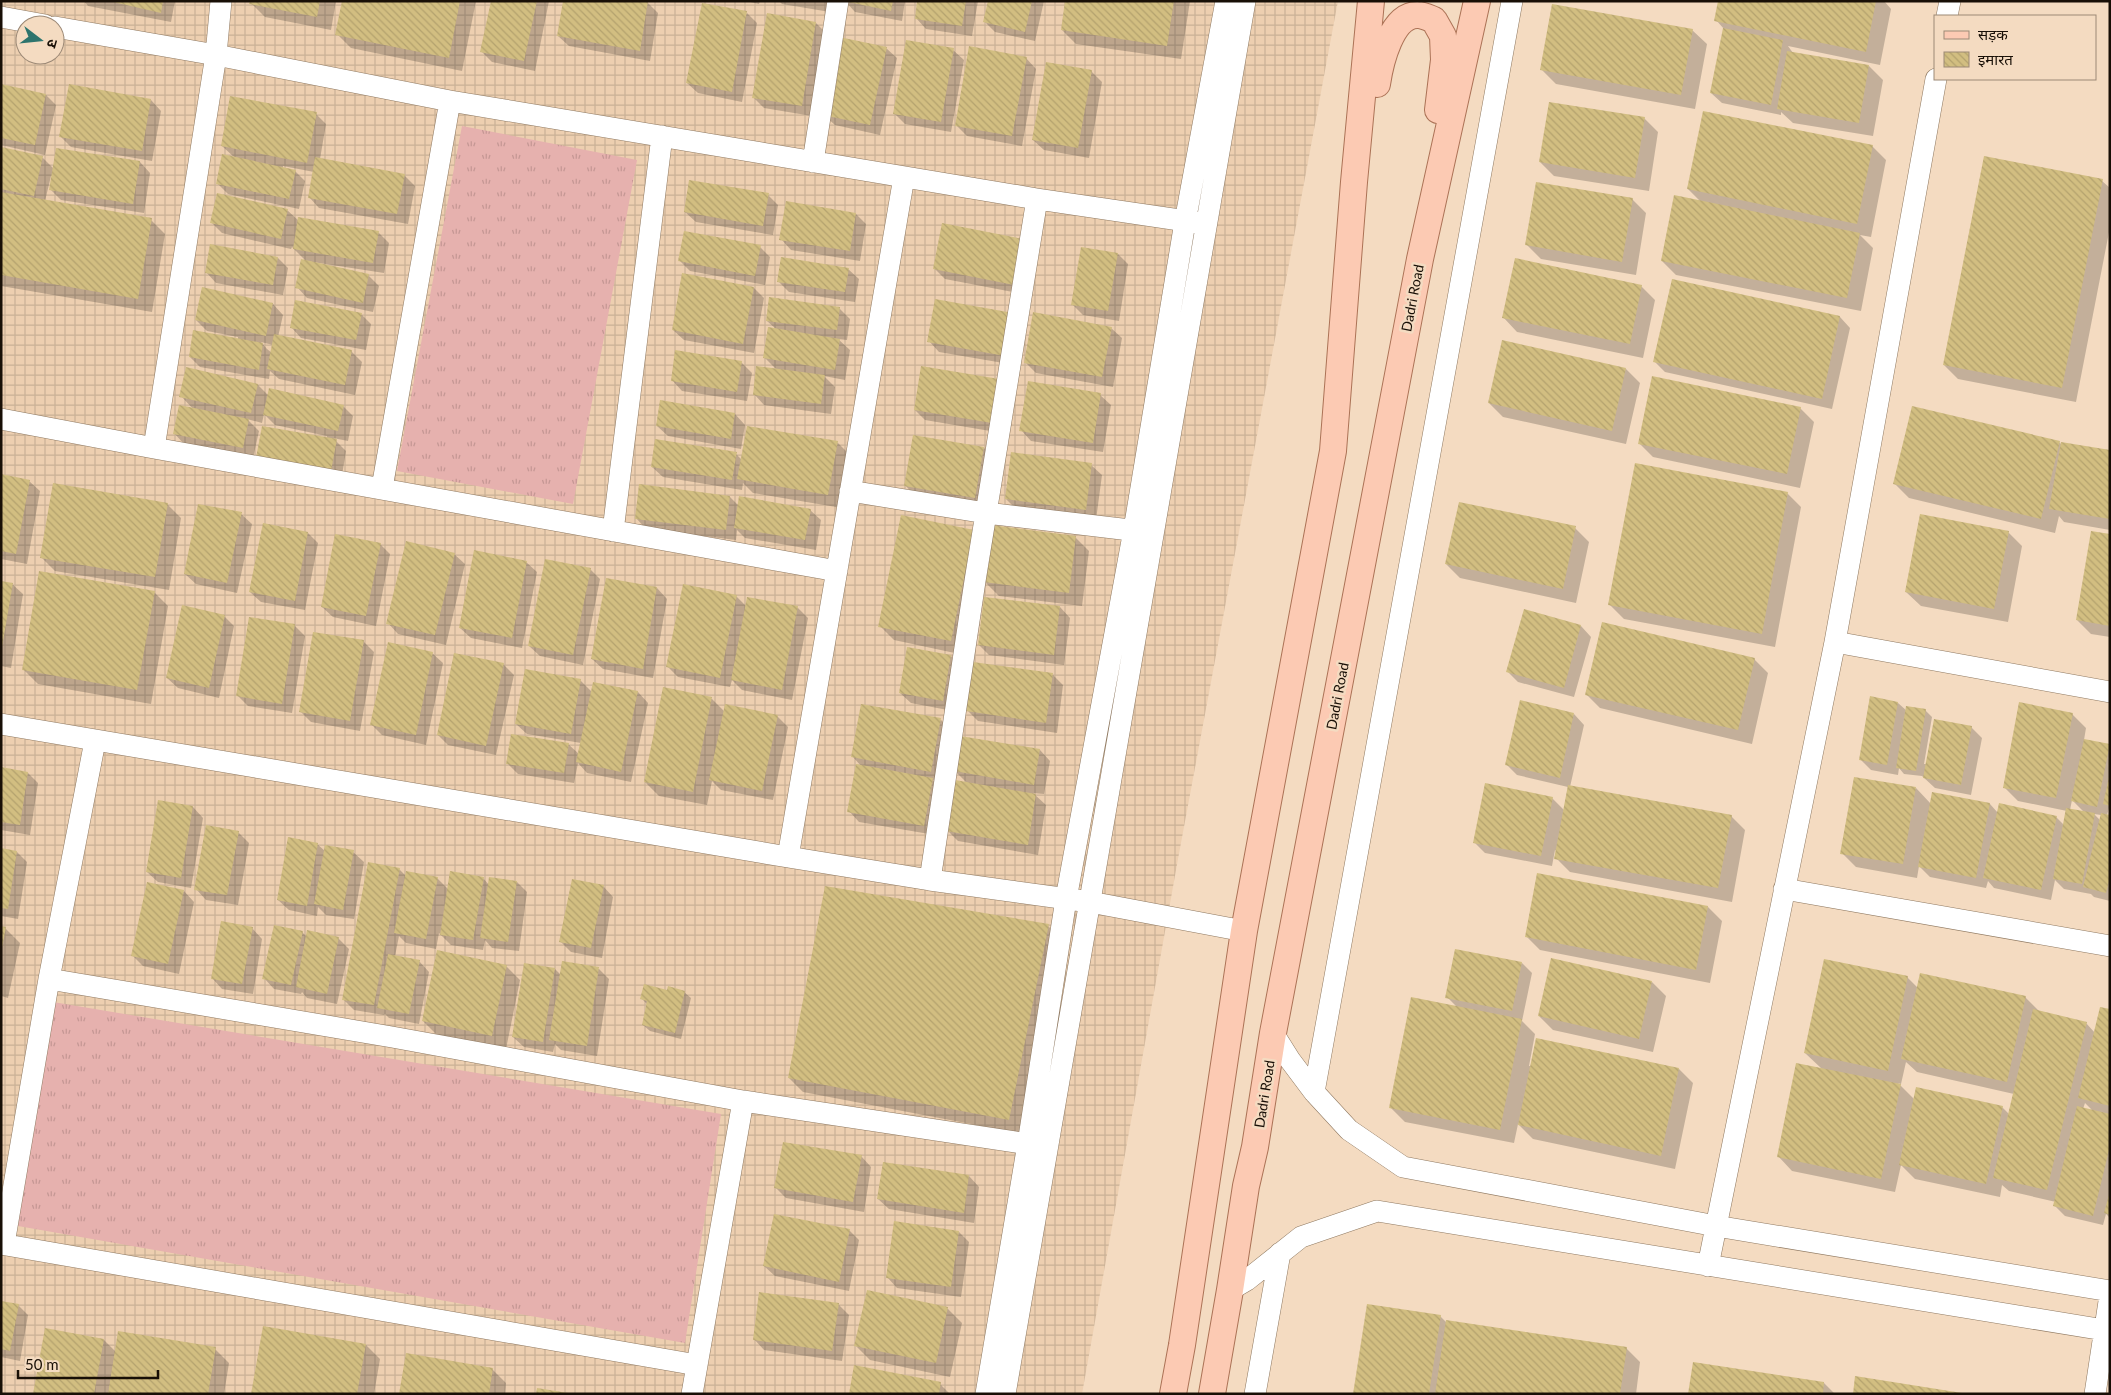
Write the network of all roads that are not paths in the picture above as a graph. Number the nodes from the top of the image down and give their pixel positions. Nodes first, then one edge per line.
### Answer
1 (221, 1) edge
2 (838, 1) edge
3 (1226, 1) edge
4 (1245, 1) edge
5 (1371, 1) edge
6 (1477, 1) edge
7 (1512, 1) edge
8 (1950, 1) edge
9 (1947, 15) edge
10 (1, 18) edge
11 (15, 20) edge
12 (65, 29) edge
13 (216, 55) junction
14 (1936, 80) edge
15 (450, 101) junction
16 (662, 136) junction
17 (813, 162) junction
18 (904, 177) junction
19 (1354, 182) junction
20 (1037, 199) junction
21 (1195, 223) junction
22 (1420, 259) junction
23 (1, 419) edge
24 (154, 448) junction
25 (382, 488) junction
26 (850, 491) junction
27 (986, 513) junction
28 (614, 531) junction
29 (1144, 532) junction
30 (837, 571) junction
31 (1834, 642) junction
32 (2110, 692) edge
33 (1, 724) edge
34 (95, 740) junction
35 (788, 857) junction
36 (930, 880) junction
37 (1784, 889) junction
38 (1066, 899) junction
39 (1090, 902) junction
40 (1244, 931) junction
41 (2110, 946) edge
42 (49, 979) junction
43 (1273, 1033) junction
44 (1314, 1092) junction
45 (744, 1101) junction
46 (1038, 1146) junction
47 (1716, 1226) junction
48 (3, 1244) edge
49 (1280, 1253) junction
50 (1708, 1266) junction
51 (1230, 1290) junction
52 (2110, 1291) edge
53 (2110, 1295) edge
54 (2107, 1330) edge
55 (697, 1365) junction
56 (692, 1394) edge
57 (986, 1394) edge
58 (1005, 1394) edge
59 (1173, 1394) edge
60 (1212, 1394) edge
61 (1255, 1394) edge
62 (2095, 1394) edge

1 - 13 street
2 - 17 street
3 - 21 street
4 - 21 street
5 - 19 main road
6 - 22 main road, Dadri Road
7 - 44 street
8 - 9 street
10 - 11 street
12 - 13 street
13 - 15 street
13 - 24 street
14 - 31 street
15 - 16 street
15 - 25 street
16 - 17 street
16 - 28 street
17 - 18 street
18 - 20 street
18 - 26 street
19 - 22 main road
19 - 40 main road
20 - 21 street
20 - 27 street
21 - 29 street
22 - 43 main road, Dadri Road
23 - 24 street
24 - 25 street
25 - 28 street
26 - 27 street
26 - 30 street
27 - 29 street
27 - 36 street
28 - 30 street
29 - 38 street
29 - 39 street
30 - 35 street
31 - 32 street
31 - 37 street
33 - 34 street
34 - 35 street
34 - 42 street
35 - 36 street
36 - 38 street
37 - 41 street
37 - 47 street
38 - 39 street
38 - 46 street
39 - 40 street
39 - 46 street
40 - 59 main road
42 - 45 street
42 - 48 street
43 - 44 street
43 - 51 main road, Dadri Road
44 - 47 street
45 - 46 street
45 - 55 street
46 - 57 street
46 - 58 street
47 - 50 street
47 - 52 street
48 - 55 street
49 - 50 street
49 - 51 street
49 - 61 street
50 - 54 street
51 - 60 main road, Dadri Road
53 - 54 street
54 - 62 street
55 - 56 street

